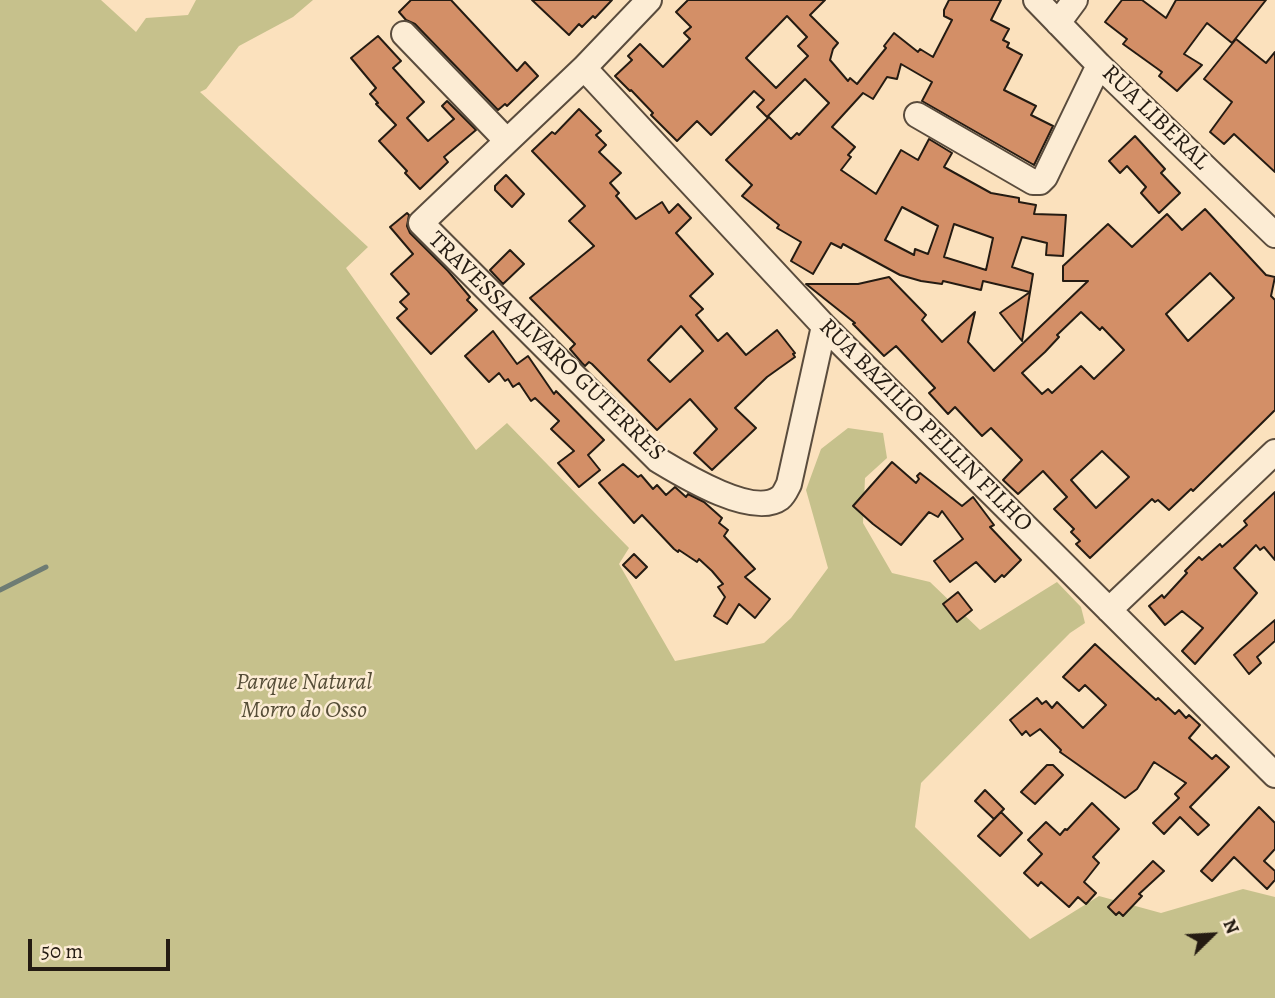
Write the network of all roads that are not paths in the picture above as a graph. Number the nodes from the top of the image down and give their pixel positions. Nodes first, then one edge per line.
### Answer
1 (649, 0) edge
2 (1036, 0) edge
3 (1075, 0) edge
4 (1058, 23) junction
5 (404, 34) dead end
6 (1099, 65) junction
7 (584, 68) junction
8 (917, 115) dead end
9 (507, 141) junction
10 (1275, 235) edge
11 (824, 326) junction
12 (1275, 452) edge
13 (1109, 610) junction
14 (1275, 775) edge

1 - 7 street
2 - 4 street, RUA LIBERAL
3 - 4 street
4 - 6 street, RUA LIBERAL
5 - 9 street
6 - 8 street
6 - 10 street, RUA LIBERAL
7 - 9 street
7 - 11 street, RUA BAZILIO PELLIN FILHO
9 - 11 street, TRAVESSA ALVARO GUTERRES
11 - 13 street, RUA BAZILIO PELLIN FILHO
12 - 13 street
13 - 14 street, RUA BAZILIO PELLIN FILHO

